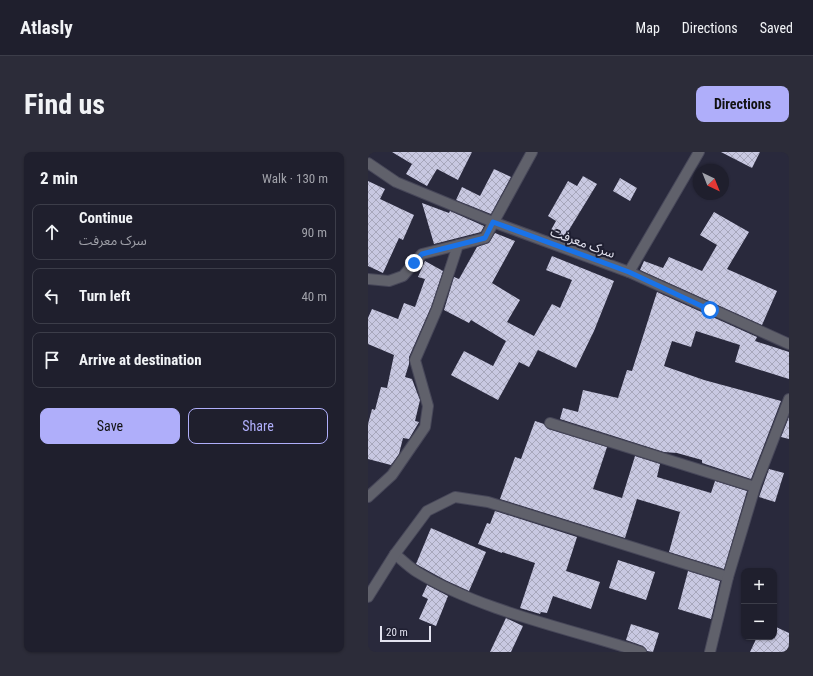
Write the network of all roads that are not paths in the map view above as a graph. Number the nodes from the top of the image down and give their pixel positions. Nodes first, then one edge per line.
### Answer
1 (532, 152) edge
2 (700, 152) edge
3 (368, 163) edge
4 (493, 222) junction
5 (458, 245) junction
6 (629, 272) junction
7 (368, 279) edge
8 (789, 344) edge
9 (789, 400) edge
10 (550, 423) dead end
11 (755, 487) junction
12 (368, 497) edge
13 (395, 554) junction
14 (728, 577) junction
15 (368, 598) edge
16 (642, 652) edge
17 (710, 652) edge

1 - 4 street
2 - 6 street
3 - 4 street, سرک معرفت
4 - 5 street
4 - 6 street, سرک معرفت
5 - 7 street
5 - 12 street
6 - 8 street, سرک معرفت
9 - 11 street
10 - 11 street
11 - 14 street
13 - 14 street
13 - 15 street
13 - 16 street
14 - 17 street

